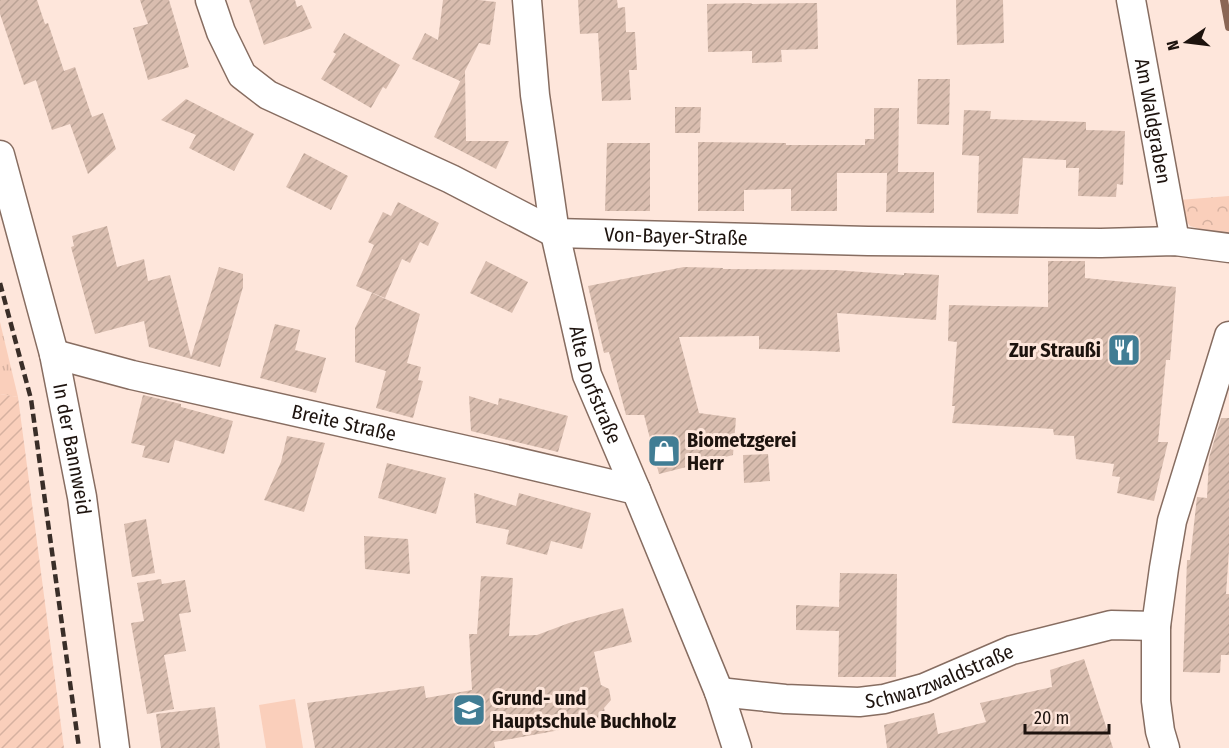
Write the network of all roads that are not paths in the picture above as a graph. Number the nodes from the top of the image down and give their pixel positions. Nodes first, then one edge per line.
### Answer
1 (210, 0) edge
2 (527, 0) edge
3 (1131, 0) edge
4 (0, 155) edge
5 (555, 233) junction
6 (1175, 241) junction
7 (1229, 248) edge
8 (1229, 336) edge
9 (54, 354) junction
10 (636, 490) junction
11 (1156, 626) junction
12 (719, 692) junction
13 (115, 748) edge
14 (737, 748) edge
15 (1165, 748) edge

1 - 5 street, Von-Bayer-Straße
2 - 5 street, Alte Dorfstraße
3 - 6 street, Am Waldgraben
4 - 9 street, In der Bannweid
5 - 6 street, Von-Bayer-Straße
5 - 10 street, Alte Dorfstraße
6 - 7 street, Von-Bayer-Straße
8 - 11 street
9 - 10 street, Breite Straße
9 - 13 street, In der Bannweid
10 - 12 street, Alte Dorfstraße
11 - 12 street, Schwarzwaldstraße
11 - 15 street
12 - 14 street, Alte Dorfstraße

